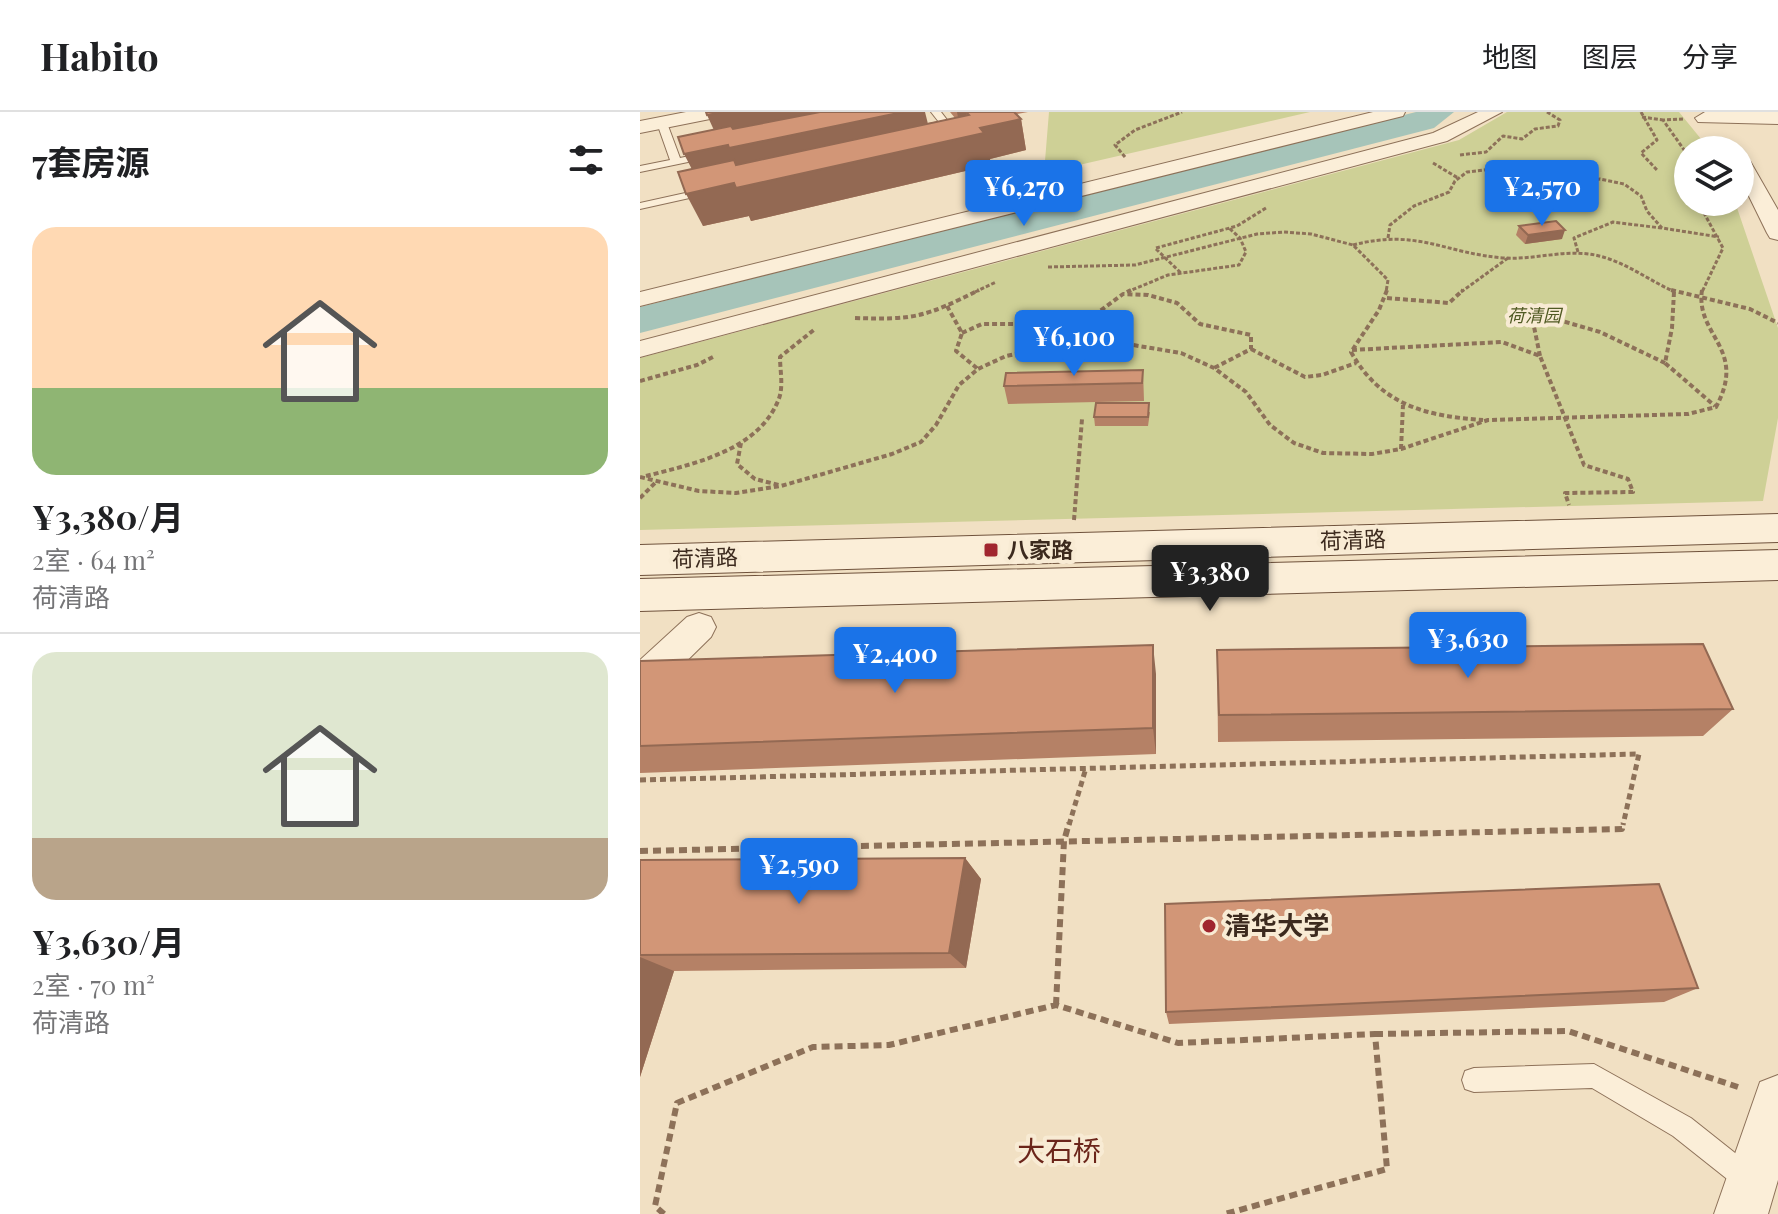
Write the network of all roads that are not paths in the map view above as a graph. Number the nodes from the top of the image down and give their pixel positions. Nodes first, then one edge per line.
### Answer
1 (715, 112) edge
2 (936, 112) edge
3 (1396, 112) edge
4 (1493, 112) edge
5 (1703, 115) edge
6 (1778, 118) edge
7 (662, 123) junction
8 (640, 127) edge
9 (971, 135) edge
10 (1720, 136) edge
11 (956, 137) junction
12 (941, 141) edge
13 (723, 151) edge
14 (676, 161) junction
15 (640, 169) edge
16 (1754, 184) edge
17 (715, 190) edge
18 (640, 206) edge
19 (1778, 233) edge
20 (640, 299) edge
21 (640, 349) edge
22 (1778, 528) edge
23 (640, 560) edge
24 (1778, 565) edge
25 (640, 595) edge
26 (699, 627) dead end
27 (640, 683) edge
28 (1474, 1080) dead end
29 (1778, 1100) edge
30 (1746, 1198) edge

1 - 7 street
2 - 11 lane
3 - 20 street
4 - 21 street
5 - 6 street
5 - 10 street
7 - 8 street
7 - 14 lane
9 - 11 lane
11 - 12 lane
13 - 14 lane
14 - 15 lane
16 - 19 street
17 - 18 lane
22 - 23 main road, 荷清路
24 - 25 main road, 荷清路
26 - 27 street
28 - 30 lane
29 - 30 street

